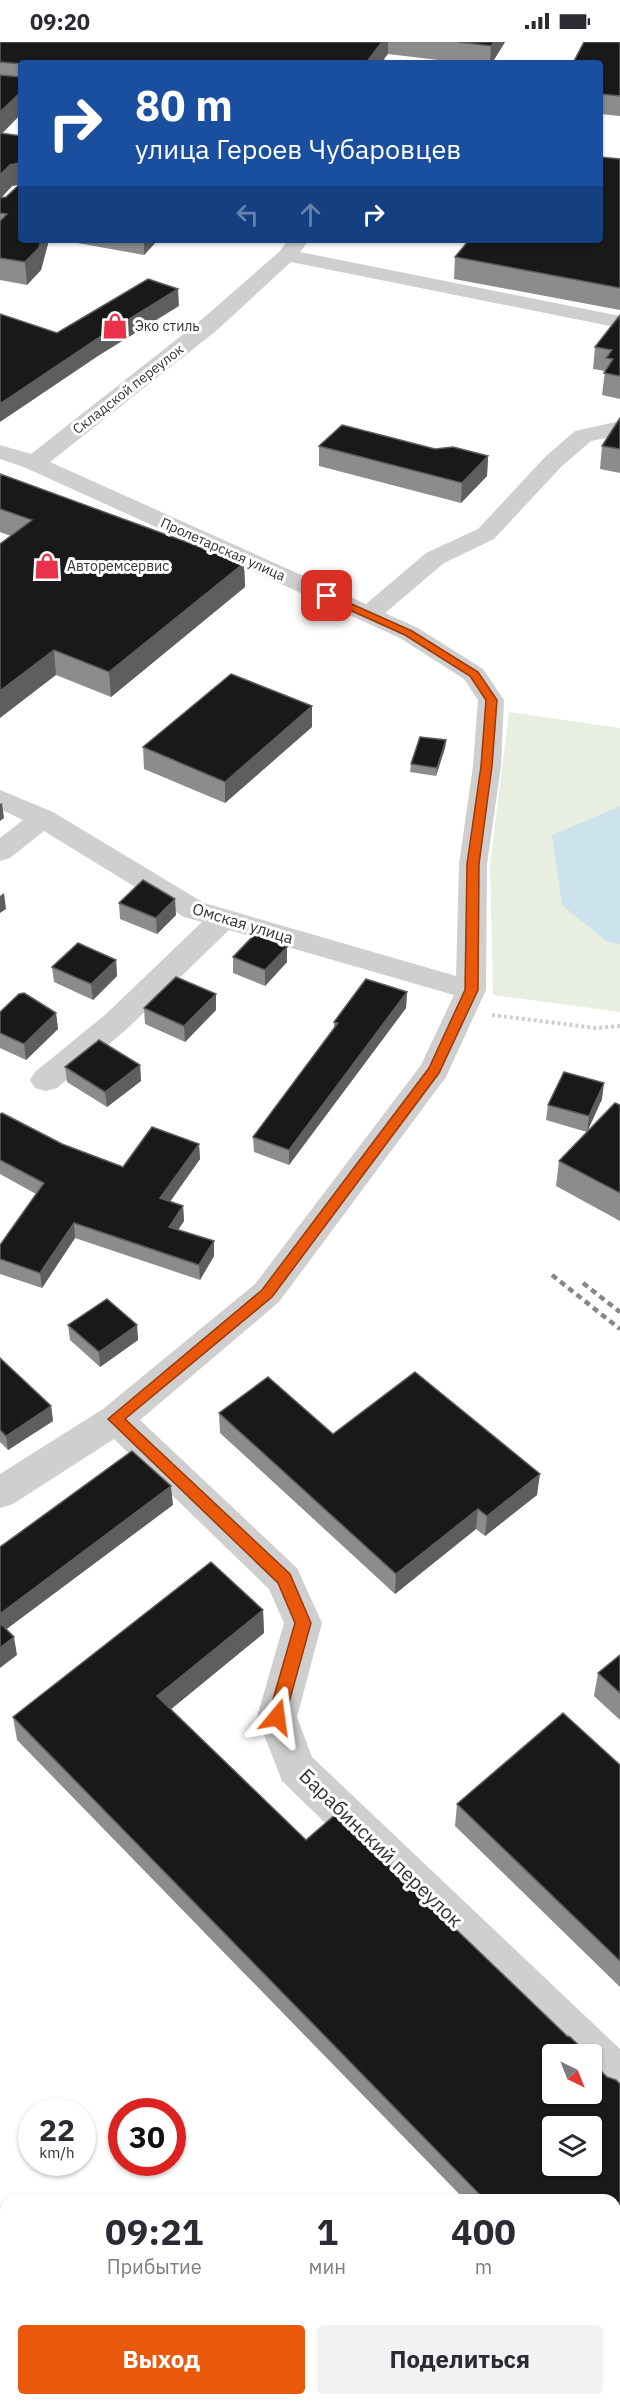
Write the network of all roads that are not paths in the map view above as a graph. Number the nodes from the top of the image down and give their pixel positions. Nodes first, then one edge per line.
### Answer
1 (293, 248) edge
2 (620, 322) edge
3 (620, 428) edge
4 (0, 452) edge
5 (34, 463) junction
6 (368, 615) junction
7 (0, 798) edge
8 (43, 818) junction
9 (0, 852) edge
10 (224, 918) junction
11 (466, 1001) junction
12 (46, 1080) dead end
13 (116, 1419) junction
14 (0, 1493) edge
15 (620, 2079) edge

1 - 2 street
1 - 5 street, Складской переулок
3 - 6 street
4 - 5 street, Пролетарская улица
5 - 6 street, Пролетарская улица
6 - 11 street, Пролетарская улица
7 - 8 street, Омская улица
8 - 9 street
8 - 10 street, Омская улица
10 - 11 street, Омская улица
10 - 12 street
11 - 13 street
13 - 14 street
13 - 15 street, Барабинский переулок

